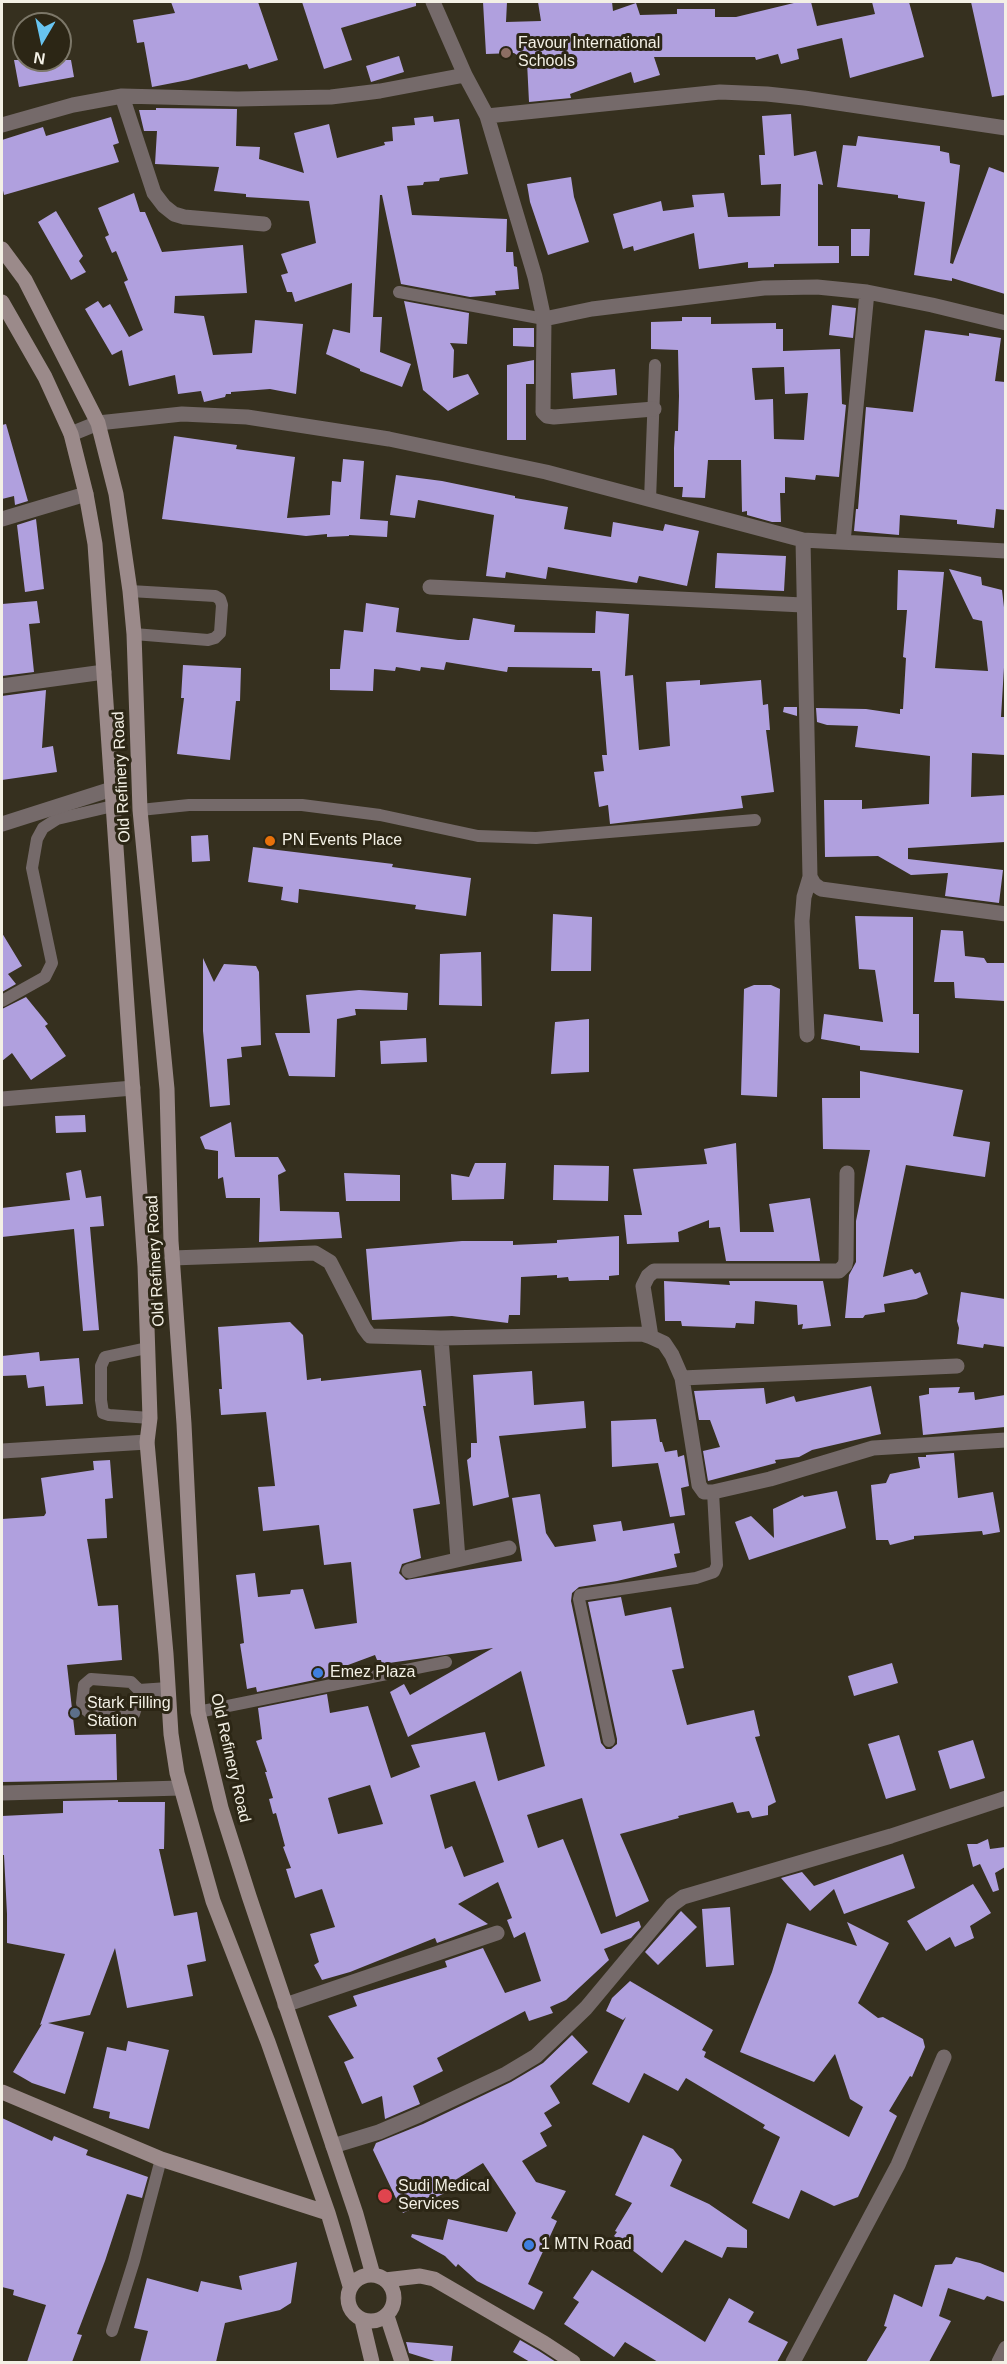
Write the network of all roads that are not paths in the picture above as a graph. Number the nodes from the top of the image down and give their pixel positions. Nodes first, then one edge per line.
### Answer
1 (433, 2) edge
2 (465, 75) junction
3 (122, 96) junction
4 (487, 116) junction
5 (2, 126) edge
6 (1005, 128) edge
7 (264, 225) dead end
8 (2, 249) edge
9 (399, 292) dead end
10 (867, 292) junction
11 (2, 302) edge
12 (544, 319) junction
13 (1005, 323) edge
14 (655, 365) dead end
15 (654, 409) junction
16 (98, 423) junction
17 (71, 434) junction
18 (86, 494) junction
19 (650, 500) junction
20 (2, 519) edge
21 (803, 540) junction
22 (843, 542) junction
23 (1005, 550) edge
24 (430, 587) dead end
25 (130, 591) junction
26 (803, 605) junction
27 (134, 634) junction
28 (104, 672) junction
29 (2, 686) edge
30 (112, 789) junction
31 (113, 806) junction
32 (140, 810) junction
33 (755, 820) dead end
34 (2, 824) edge
35 (810, 877) junction
36 (1005, 914) edge
37 (2, 1001) edge
38 (807, 1035) dead end
39 (133, 1088) junction
40 (2, 1099) edge
41 (847, 1173) dead end
42 (172, 1258) junction
43 (651, 1337) junction
44 (441, 1338) junction
45 (147, 1348) junction
46 (957, 1365) dead end
47 (682, 1378) junction
48 (150, 1418) junction
49 (1005, 1440) edge
50 (147, 1442) junction
51 (2, 1451) edge
52 (713, 1492) junction
53 (508, 1548) dead end
54 (458, 1559) junction
55 (409, 1571) dead end
56 (446, 1662) dead end
57 (168, 1691) junction
58 (198, 1712) junction
59 (609, 1742) dead end
60 (181, 1788) junction
61 (2, 1793) edge
62 (1005, 1798) edge
63 (497, 1933) dead end
64 (285, 2004) junction
65 (944, 2057) dead end
66 (2, 2092) edge
67 (333, 2146) junction
68 (161, 2159) junction
69 (328, 2214) junction
70 (379, 2278) junction
71 (350, 2286) junction
72 (387, 2316) junction
73 (362, 2320) junction
74 (112, 2331) dead end
75 (1005, 2349) edge
76 (372, 2362) edge
77 (402, 2362) edge
78 (573, 2362) edge
79 (793, 2362) edge
80 (999, 2362) edge

1 - 2 street
2 - 3 street
2 - 4 street
3 - 5 street
3 - 7 street
4 - 6 street
4 - 12 street
8 - 16 main road, Old Refinery Road
9 - 12 lane
10 - 12 street
10 - 13 street
10 - 22 street
11 - 17 main road, Old Refinery Road
12 - 15 street
14 - 15 lane
15 - 19 lane
16 - 17 street
16 - 19 street
16 - 25 main road, Old Refinery Road
17 - 18 main road, Old Refinery Road
18 - 20 street
18 - 28 main road, Old Refinery Road
19 - 21 street
21 - 22 street
21 - 26 street
22 - 23 street
24 - 26 street
25 - 27 main road, Old Refinery Road
25 - 27 lane
26 - 35 street
27 - 32 main road, Old Refinery Road
28 - 29 street
28 - 30 main road, Old Refinery Road
30 - 31 main road, Old Refinery Road
30 - 34 street
31 - 37 lane
31 - 39 main road, Old Refinery Road
32 - 33 lane
32 - 42 main road, Old Refinery Road
35 - 36 street
35 - 38 street
39 - 40 street
39 - 45 main road, Old Refinery Road
41 - 43 street
42 - 44 street
42 - 58 main road, Old Refinery Road
43 - 44 street
43 - 47 street
44 - 54 street
45 - 48 main road, Old Refinery Road
45 - 48 lane
46 - 47 street
47 - 52 street
48 - 50 main road, Old Refinery Road
49 - 52 street
50 - 51 street
50 - 57 main road, Old Refinery Road
52 - 59 lane
53 - 54 street
54 - 55 street
56 - 58 lane
57 - 57 lane
57 - 60 main road, Old Refinery Road
58 - 64 main road, Old Refinery Road
60 - 61 street
60 - 69 main road, Old Refinery Road
62 - 67 street
63 - 64 street
64 - 67 main road, Old Refinery Road
65 - 79 street
66 - 68 main road
67 - 70 main road, Old Refinery Road
68 - 69 main road
68 - 74 lane
69 - 71 main road, Old Refinery Road
70 - 71 main road
70 - 72 main road
70 - 78 main road
71 - 73 main road
72 - 73 main road
72 - 77 main road
73 - 76 main road
75 - 80 street

